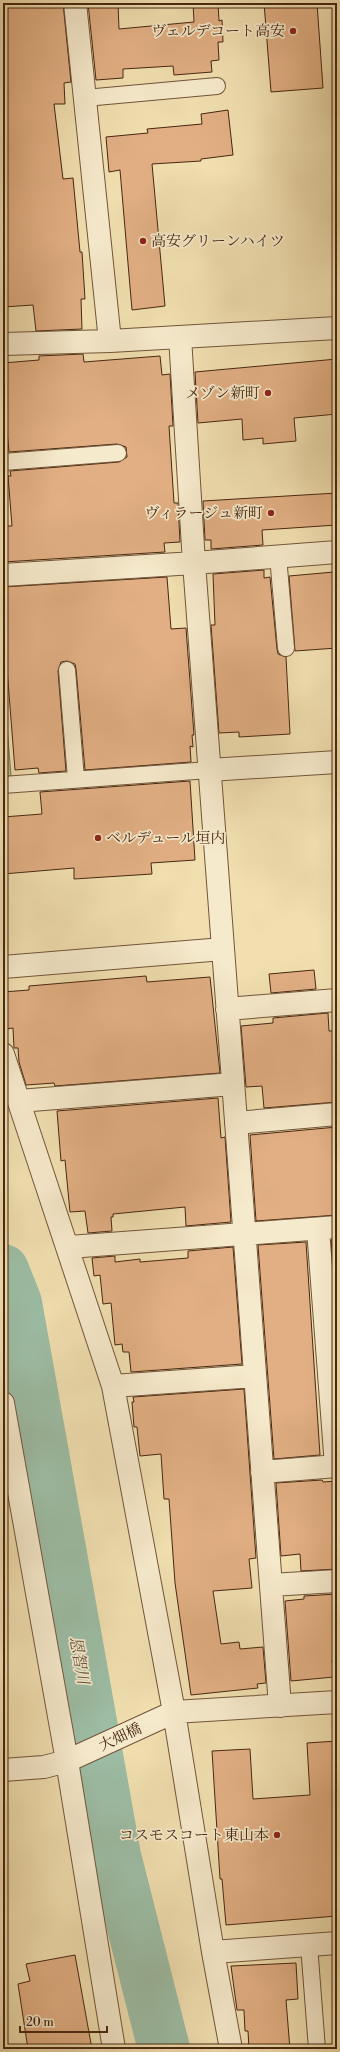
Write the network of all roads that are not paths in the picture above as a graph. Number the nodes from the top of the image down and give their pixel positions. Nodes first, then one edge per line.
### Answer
1 (75, 3) edge
2 (217, 86) dead end
3 (85, 98) junction
4 (337, 328) edge
5 (180, 336) junction
6 (110, 341) junction
7 (3, 344) edge
8 (118, 453) dead end
9 (3, 462) edge
10 (337, 552) edge
11 (278, 556) junction
12 (194, 563) junction
13 (3, 575) edge
14 (286, 648) dead end
15 (67, 670) dead end
16 (337, 762) edge
17 (209, 770) junction
18 (76, 780) junction
19 (3, 785) edge
20 (223, 949) junction
21 (3, 967) edge
22 (337, 1000) edge
23 (227, 1009) junction
24 (3, 1054) edge
25 (233, 1084) junction
26 (19, 1101) junction
27 (337, 1114) edge
28 (236, 1123) junction
29 (327, 1228) edge
30 (244, 1235) junction
31 (69, 1247) junction
32 (255, 1376) junction
33 (113, 1386) junction
34 (3, 1404) edge
35 (336, 1466) edge
36 (262, 1472) junction
37 (337, 1581) edge
38 (271, 1586) junction
39 (337, 1702) edge
40 (280, 1706) junction
41 (174, 1712) junction
42 (66, 1761) junction
43 (3, 1770) edge
44 (337, 1943) edge
45 (309, 1945) junction
46 (213, 1952) junction
47 (114, 2049) edge
48 (231, 2049) edge
49 (318, 2049) edge

1 - 3 street
2 - 3 lane
3 - 6 street
4 - 5 street
5 - 6 street
5 - 12 street
6 - 7 street
8 - 9 lane
10 - 11 street
11 - 12 street
11 - 14 lane
12 - 13 street
12 - 17 street
15 - 18 lane
16 - 17 street
17 - 18 lane
17 - 20 street
18 - 19 lane
20 - 21 street
20 - 23 street
22 - 23 street
23 - 25 street
24 - 26 street
25 - 26 street
25 - 28 street
26 - 31 street
27 - 28 street
28 - 30 street
29 - 30 street
29 - 35 street
30 - 31 street
30 - 32 street
31 - 33 street
32 - 33 street
32 - 36 street
33 - 41 street
34 - 42 street
35 - 36 street
36 - 38 street
37 - 38 street
38 - 40 street
39 - 40 street
40 - 41 street
41 - 42 street, 大畑橋
41 - 46 street
42 - 43 street, 大畑橋
42 - 47 street
44 - 45 street
45 - 46 street
45 - 49 lane
46 - 48 street

